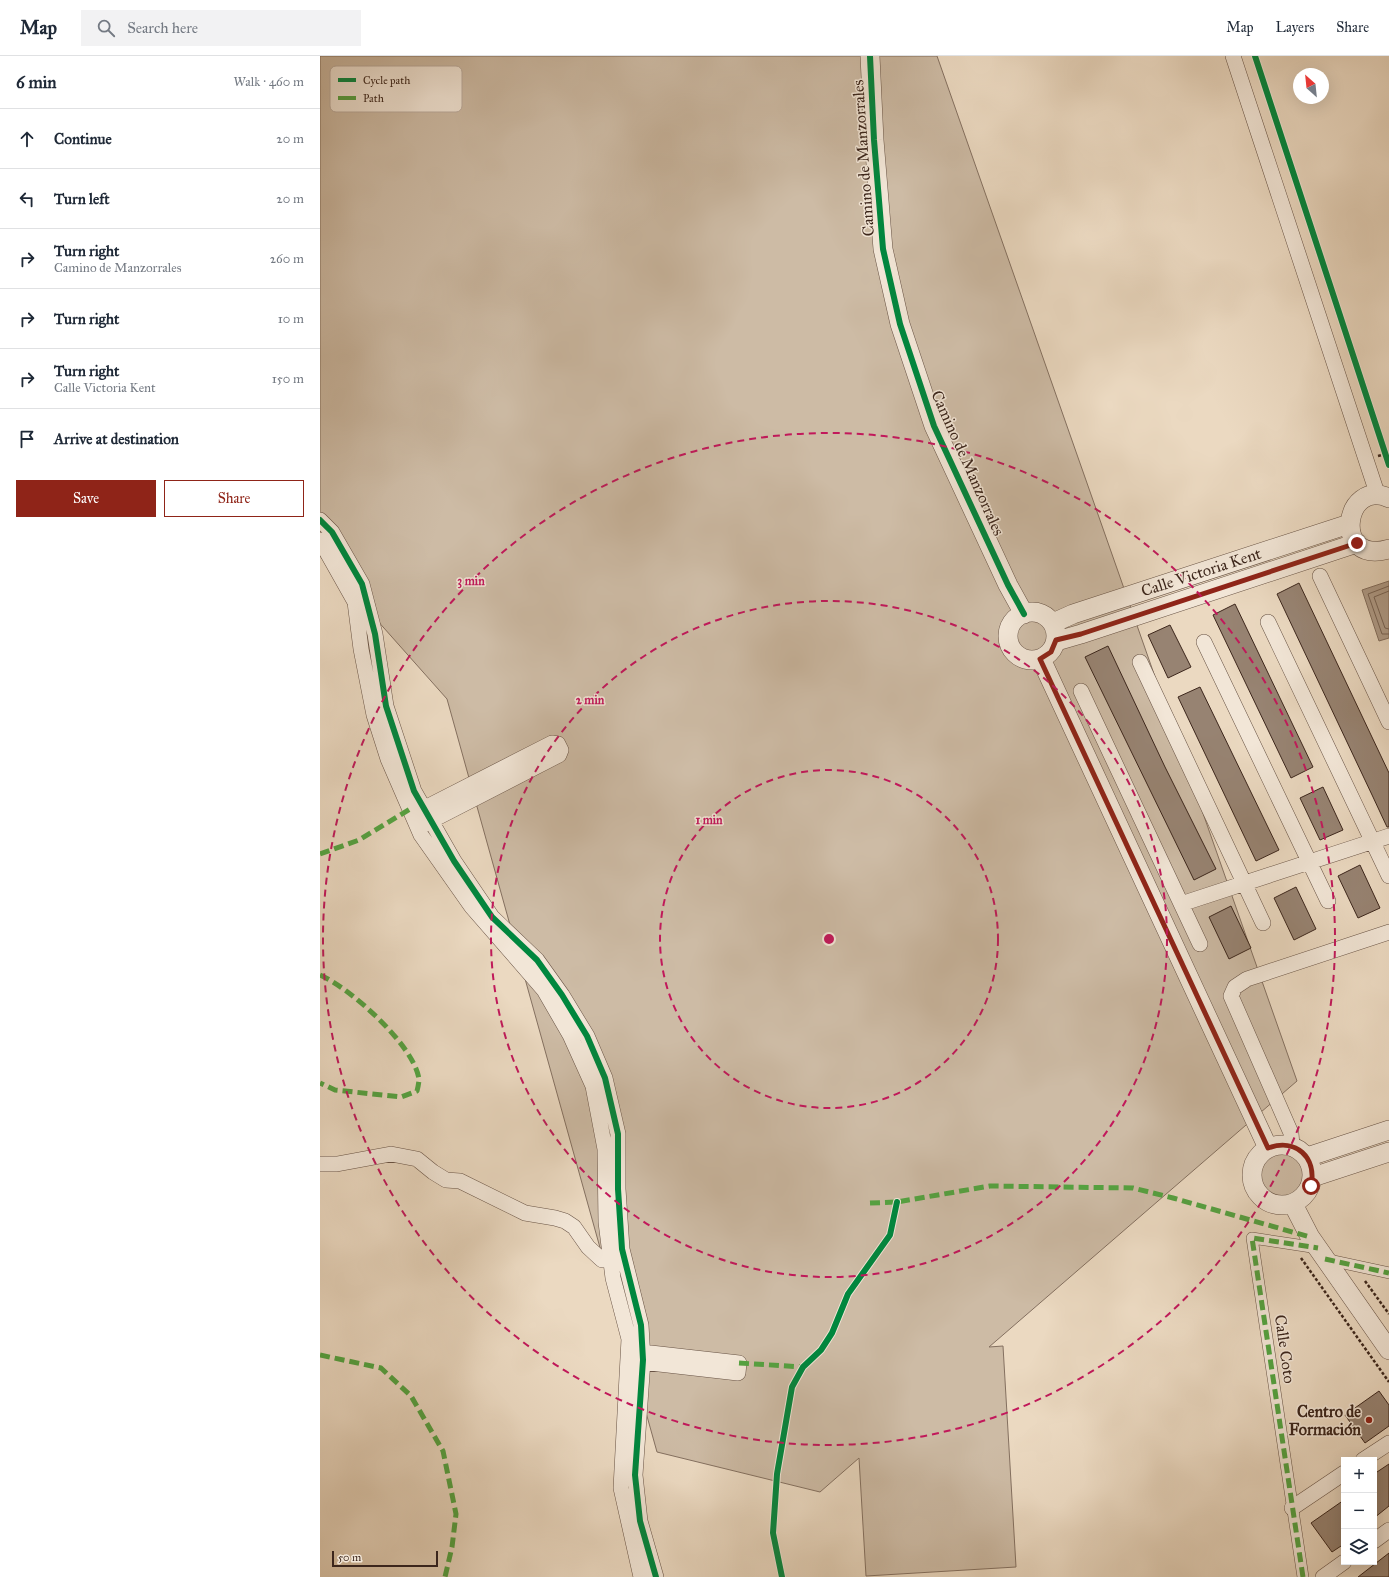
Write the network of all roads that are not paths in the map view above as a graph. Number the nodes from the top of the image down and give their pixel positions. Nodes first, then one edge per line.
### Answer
1 (870, 56) edge
2 (1233, 56) edge
3 (1384, 497) edge
4 (320, 520) edge
5 (1349, 524) junction
6 (320, 540) edge
7 (1357, 543) junction
8 (1389, 549) edge
9 (1320, 576) dead end
10 (1024, 614) junction
11 (1268, 622) dead end
12 (1055, 632) junction
13 (1204, 642) dead end
14 (1040, 659) junction
15 (1140, 662) dead end
16 (1081, 691) dead end
17 (1389, 722) edge
18 (422, 818) junction
19 (1389, 836) edge
20 (1373, 842) junction
21 (1309, 862) junction
22 (1389, 876) edge
23 (1244, 883) junction
24 (1328, 901) dead end
25 (1181, 904) junction
26 (1263, 923) dead end
27 (1389, 932) edge
28 (1200, 944) dead end
29 (1389, 1130) edge
30 (1292, 1146) junction
31 (1268, 1148) junction
32 (1389, 1152) edge
33 (1307, 1157) junction
34 (320, 1164) edge
35 (1313, 1177) junction
36 (1293, 1204) junction
37 (1321, 1253) junction
38 (617, 1258) junction
39 (1389, 1273) edge
40 (1389, 1350) edge
41 (635, 1357) junction
42 (1389, 1443) edge
43 (1368, 1457) edge
44 (1341, 1475) edge
45 (1292, 1508) junction
46 (1389, 1530) edge
47 (1377, 1539) edge
48 (1341, 1564) edge
49 (641, 1577) edge
50 (656, 1577) edge
51 (1303, 1577) edge
52 (1324, 1577) edge

1 - 10 street, Camino de Manzorrales
2 - 3 street
3 - 5 street
4 - 18 street
5 - 7 street
5 - 12 street, Calle Victoria Kent
6 - 18 street
7 - 8 street
7 - 12 street, Calle Victoria Kent
9 - 17 street
10 - 12 street
10 - 14 street
11 - 20 street
12 - 14 street
13 - 21 street
14 - 31 street
15 - 23 street
16 - 25 street
18 - 18 street
18 - 38 street
19 - 20 street
20 - 21 street
20 - 22 street
21 - 23 street
21 - 24 street
23 - 25 street
23 - 26 street
25 - 28 street
27 - 30 street
29 - 33 street
30 - 31 street
30 - 33 street
31 - 36 street
32 - 35 street
33 - 35 street
34 - 38 street
35 - 36 street
36 - 37 street
37 - 39 street, Calle Coto
37 - 40 street
37 - 45 street, Calle Coto
38 - 41 street
41 - 41 street
41 - 49 street
41 - 50 street
42 - 43 street
44 - 45 street
45 - 51 street, Calle Coto
46 - 47 street
48 - 52 street

